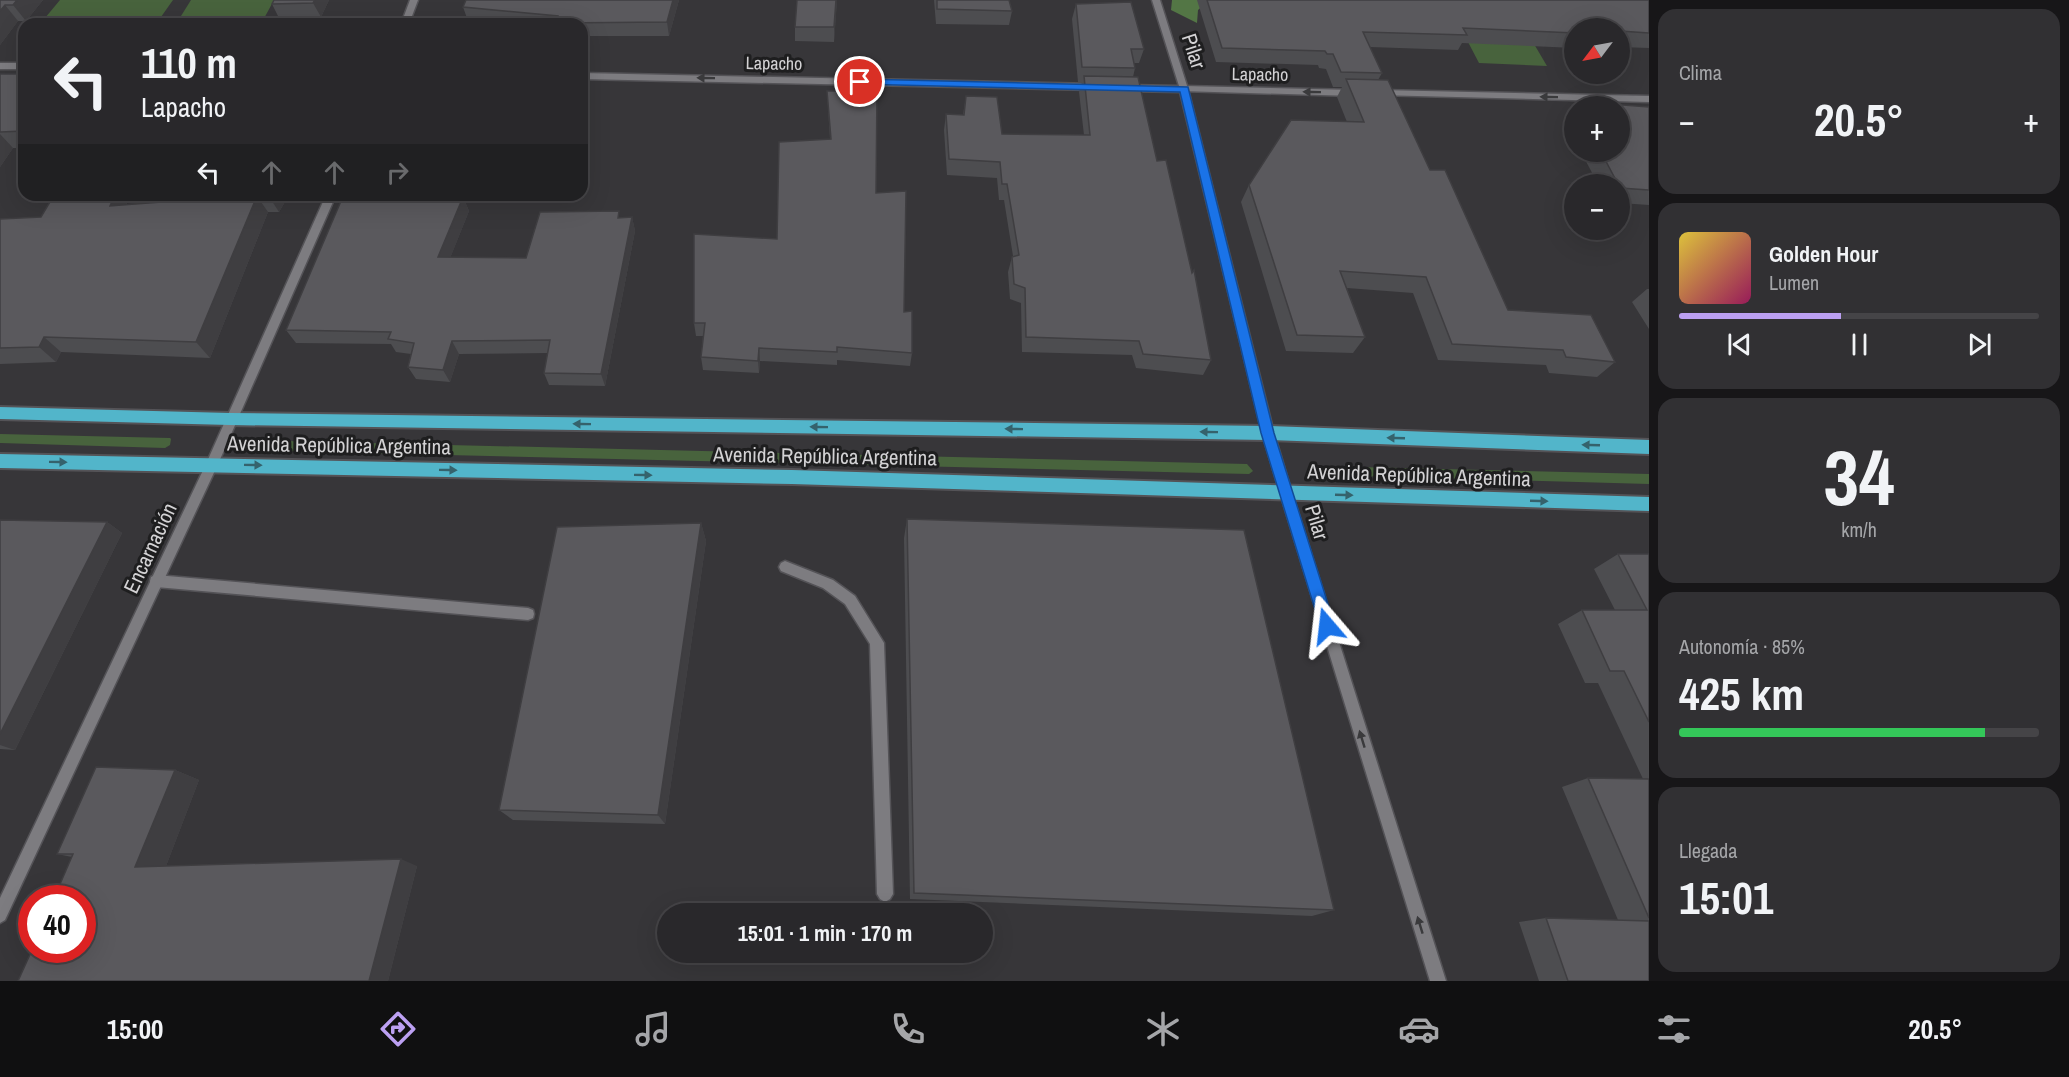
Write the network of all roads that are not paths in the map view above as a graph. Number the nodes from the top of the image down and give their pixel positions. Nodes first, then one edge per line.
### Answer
1 (414, 0) edge
2 (1156, 0) edge
3 (407, 18) edge
4 (0, 66) edge
5 (18, 66) edge
6 (588, 76) edge
7 (1102, 87) edge
8 (1113, 87) edge
9 (1184, 89) junction
10 (1363, 93) edge
11 (1375, 93) edge
12 (1649, 99) edge
13 (328, 201) edge
14 (0, 413) edge
15 (230, 419) junction
16 (1268, 433) junction
17 (1649, 447) edge
18 (0, 461) edge
19 (212, 464) junction
20 (1286, 493) junction
21 (1649, 504) edge
22 (786, 567) dead end
23 (156, 581) junction
24 (528, 614) dead end
25 (885, 894) dead end
26 (0, 915) edge
27 (1438, 981) edge

1 - 3 street
2 - 9 street, Pilar
4 - 5 street
7 -> 6 street, Lapacho
8 - 9 street, Lapacho
10 -> 9 street, Lapacho
9 - 16 street, Pilar
12 -> 11 street
13 - 15 street, Encarnación
14 - 15 highway, Avenida República Argentina
16 -> 15 highway, Avenida República Argentina
15 - 19 street, Encarnación
17 -> 16 highway, Avenida República Argentina
16 - 20 street, Pilar
18 -> 19 highway, Avenida República Argentina
19 -> 20 highway, Avenida República Argentina
19 - 23 street, Encarnación
20 -> 21 highway, Avenida República Argentina
27 -> 20 street, Pilar
22 - 25 street
23 - 24 street
23 - 26 street, Encarnación

